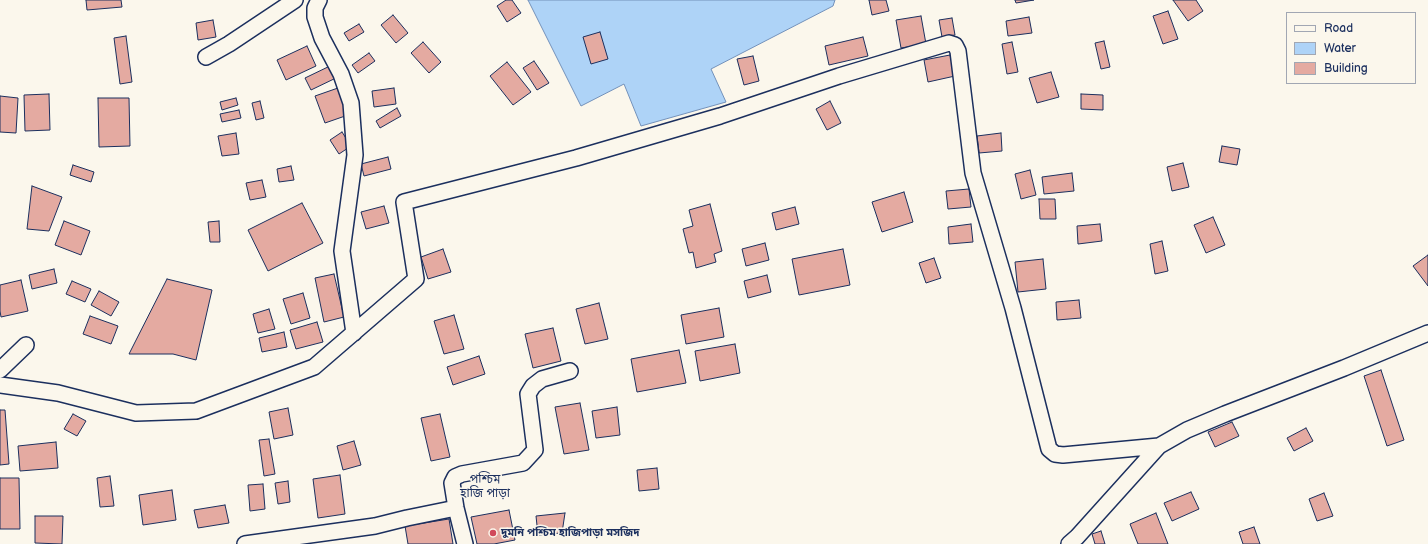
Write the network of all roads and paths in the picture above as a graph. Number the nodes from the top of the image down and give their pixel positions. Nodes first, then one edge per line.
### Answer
1 (295, 0) edge
2 (319, 0) edge
3 (206, 57) dead end
4 (354, 333) junction
5 (1428, 333) edge
6 (26, 345) dead end
7 (0, 370) edge
8 (570, 371) dead end
9 (0, 385) edge
10 (1159, 446) junction
11 (456, 508) junction
12 (245, 544) edge
13 (465, 544) edge
14 (1068, 544) edge

1 - 3 street
2 - 4 street
4 - 9 street
4 - 10 street
5 - 10 street
6 - 7 street
8 - 11 street
10 - 14 street
11 - 12 street
11 - 13 street

